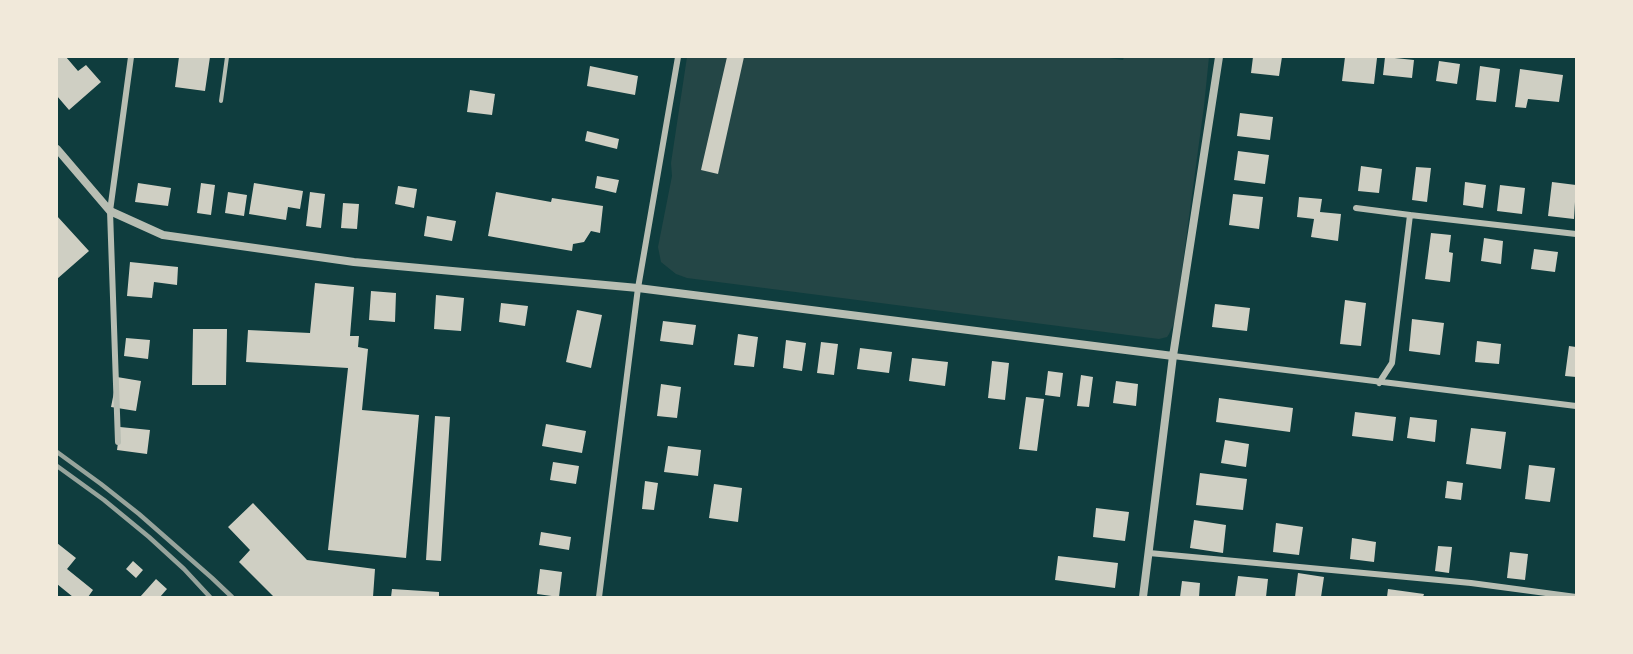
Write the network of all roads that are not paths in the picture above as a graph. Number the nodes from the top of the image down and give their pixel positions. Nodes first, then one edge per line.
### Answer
1 (131, 57) edge
2 (227, 57) edge
3 (678, 57) edge
4 (1219, 57) edge
5 (221, 101) dead end
6 (57, 149) edge
7 (1356, 208) dead end
8 (110, 211) junction
9 (1410, 215) junction
10 (1576, 234) edge
11 (638, 288) junction
12 (1173, 356) junction
13 (1379, 383) junction
14 (1576, 406) edge
15 (118, 442) dead end
16 (1149, 553) junction
17 (600, 597) edge
18 (1143, 597) edge
19 (1576, 597) edge

1 - 8 street
2 - 5 lane
3 - 11 street
4 - 12 street
6 - 8 street
7 - 9 street
8 - 11 street
8 - 15 street
9 - 10 street
9 - 13 street
11 - 12 street
11 - 17 street
12 - 13 street
12 - 16 street
13 - 14 street
16 - 18 street
16 - 19 street

